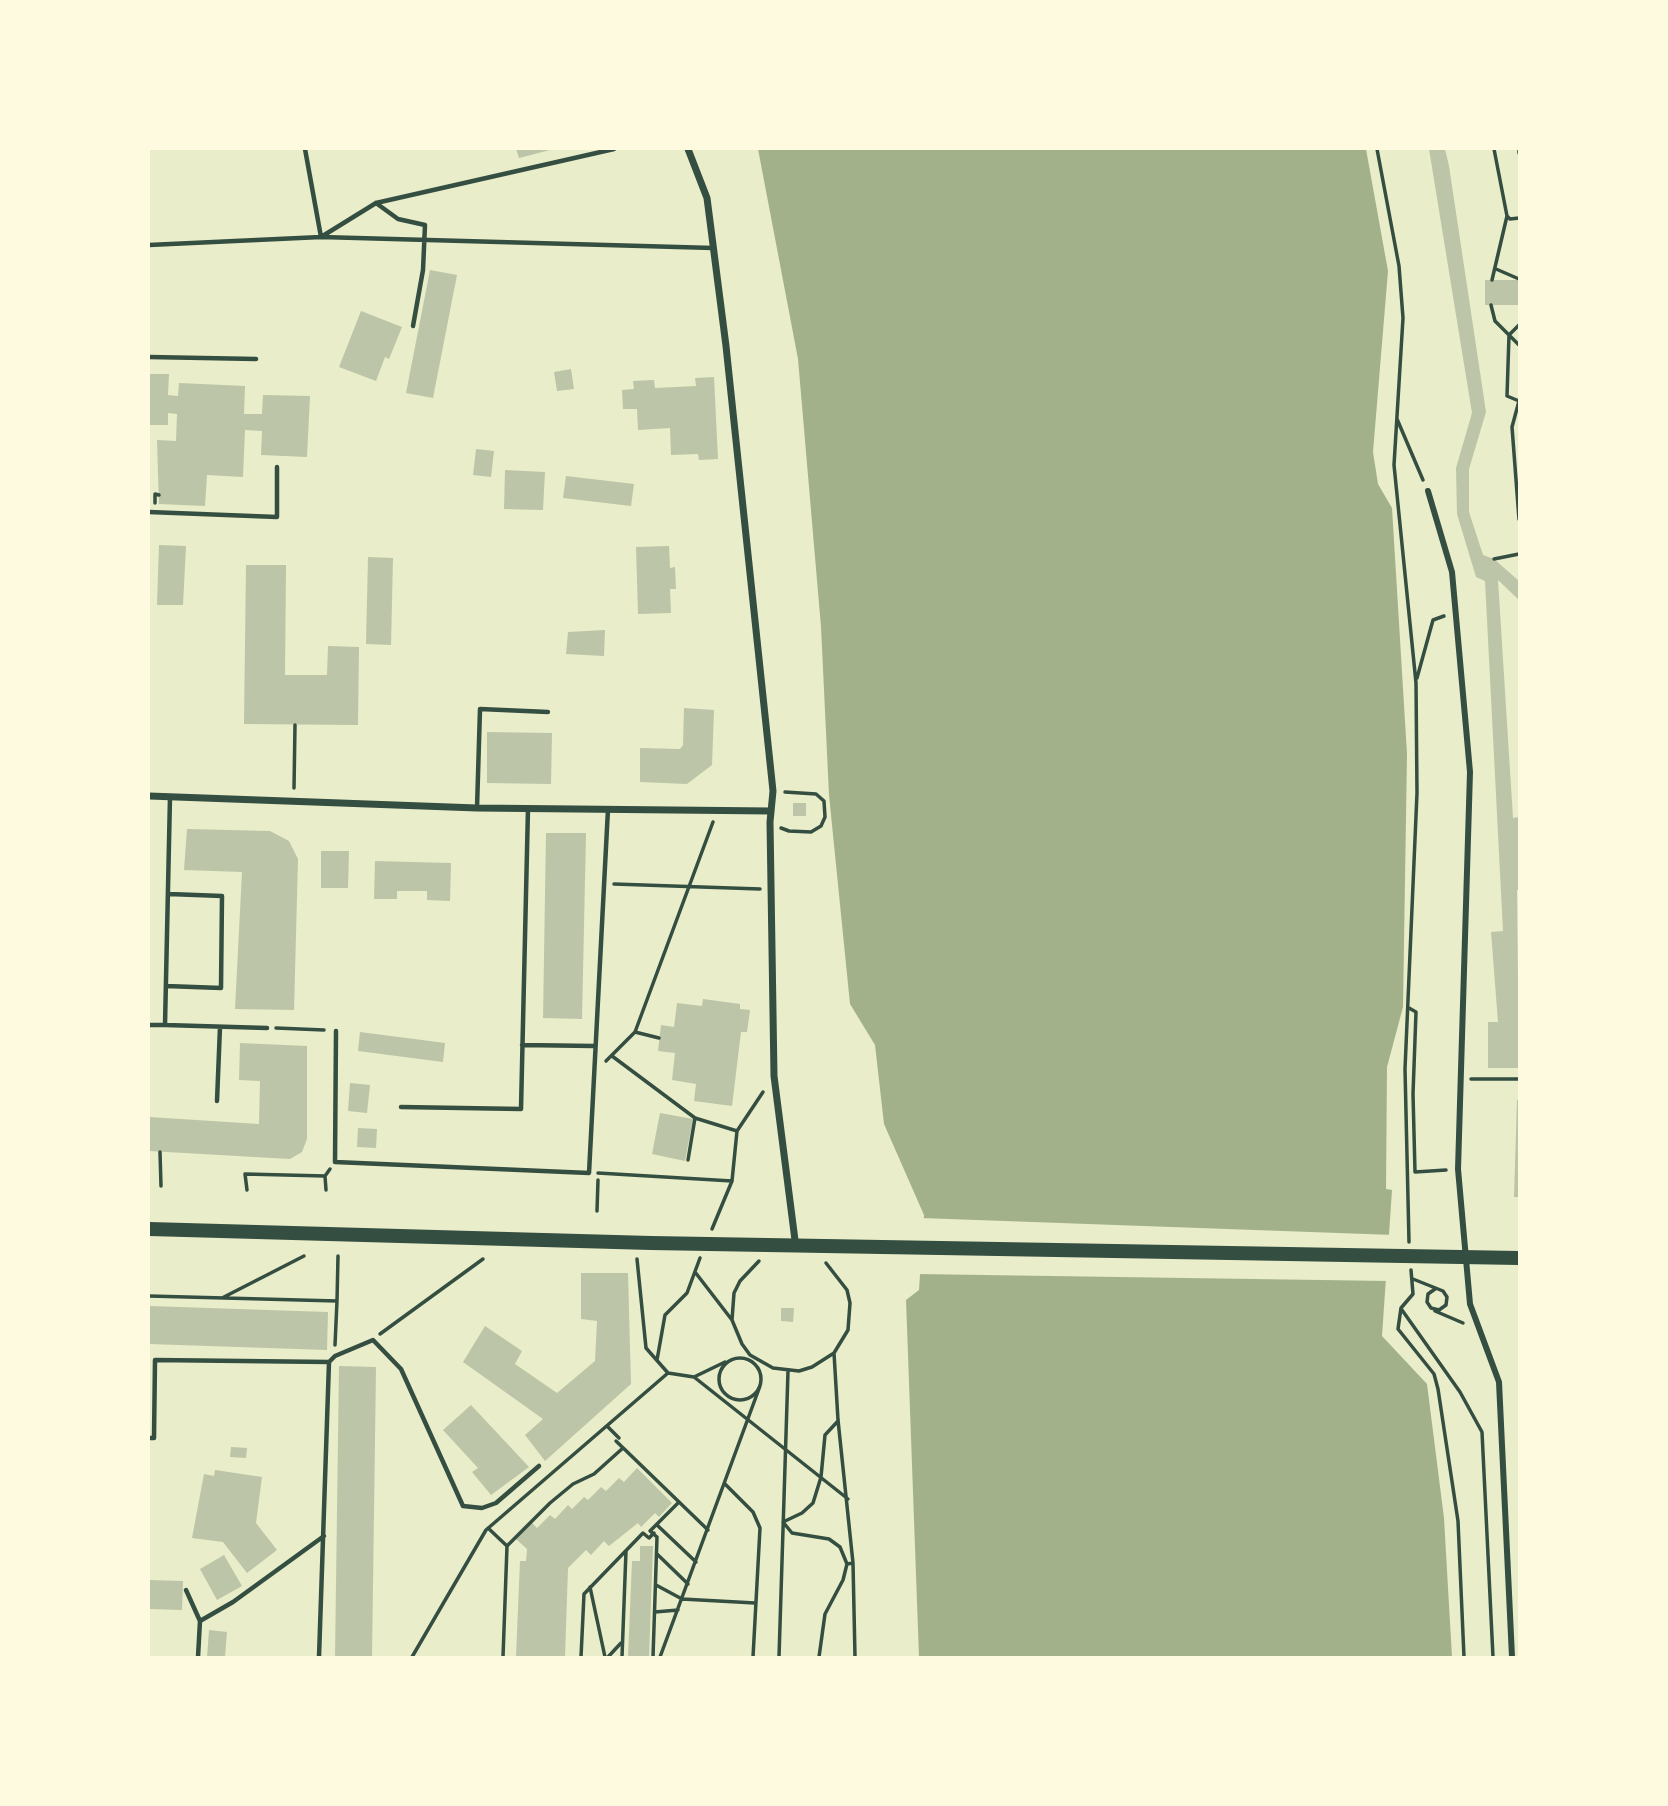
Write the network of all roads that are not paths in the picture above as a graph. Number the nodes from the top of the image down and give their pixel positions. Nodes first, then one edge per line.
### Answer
1 (305, 149) edge
2 (614, 149) edge
3 (688, 149) edge
4 (376, 203) junction
5 (321, 237) junction
6 (424, 242) junction
7 (149, 245) edge
8 (713, 248) junction
9 (413, 326) dead end
10 (149, 357) edge
11 (256, 359) dead end
12 (277, 467) dead end
13 (1428, 491) road end
14 (149, 512) edge
15 (548, 712) dead end
16 (149, 796) edge
17 (170, 797) junction
18 (528, 807) junction
19 (477, 808) junction
20 (608, 808) junction
21 (771, 811) junction
22 (169, 894) junction
23 (166, 986) junction
24 (149, 1025) edge
25 (165, 1025) junction
26 (220, 1027) junction
27 (267, 1028) road end
28 (336, 1031) road end
29 (522, 1045) junction
30 (594, 1046) junction
31 (217, 1101) dead end
32 (401, 1107) dead end
33 (149, 1229) edge
34 (796, 1252) road end
35 (1516, 1257) edge
36 (329, 1362) junction
37 (149, 1438) edge
38 (539, 1466) dead end
39 (324, 1535) junction
40 (187, 1590) dead end
41 (200, 1621) junction
42 (198, 1657) edge
43 (319, 1657) edge
44 (1512, 1657) edge

1 - 5 lane
2 - 4 lane
3 - 8 street
4 - 5 lane
4 - 6 lane
5 - 6 lane
5 - 7 lane
6 - 8 lane
6 - 9 lane
8 - 21 street
10 - 11 lane
12 - 14 lane
13 - 44 street
15 - 19 lane
16 - 17 street
17 - 19 street
17 - 22 lane
18 - 19 street
18 - 20 street
18 - 29 lane
20 - 21 street
20 - 30 lane
21 - 34 street
22 - 23 lane
22 - 23 lane
23 - 25 lane
24 - 25 lane
25 - 26 lane
26 - 27 lane
26 - 31 lane
28 - 30 lane
29 - 30 lane
29 - 32 lane
33 - 35 main road
36 - 37 lane
36 - 38 lane
36 - 39 lane
39 - 41 lane
39 - 43 lane
40 - 41 lane
41 - 42 lane

